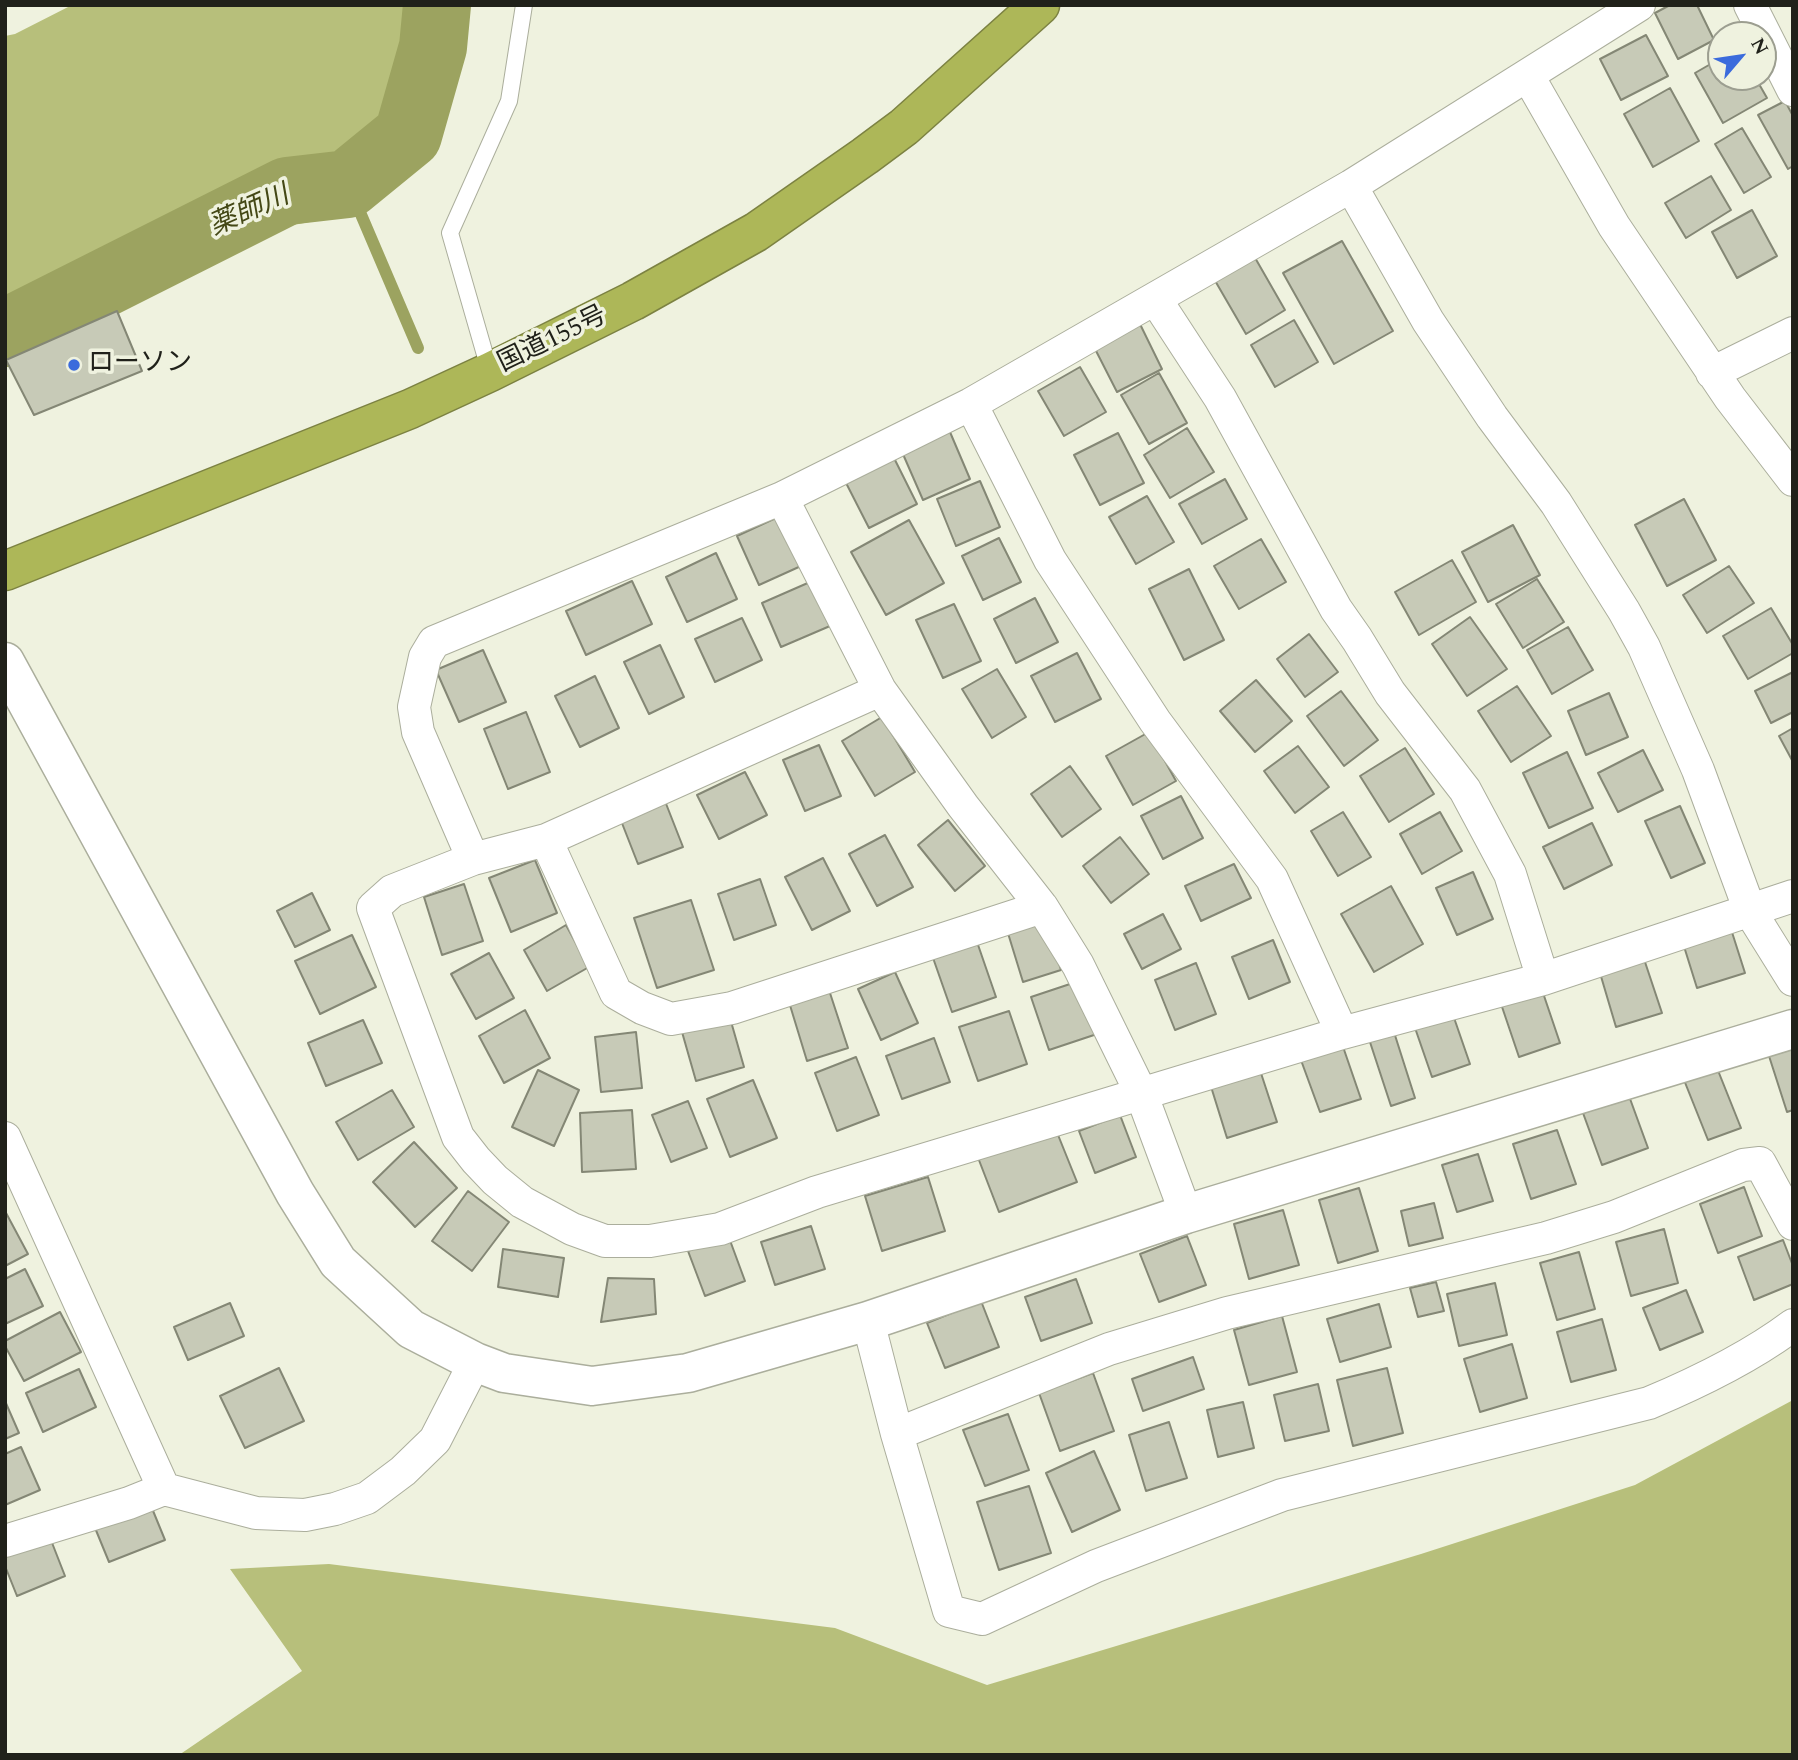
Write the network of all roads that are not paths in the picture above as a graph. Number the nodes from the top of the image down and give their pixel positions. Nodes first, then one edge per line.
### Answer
1 (524, 5) edge
2 (1040, 5) edge
3 (1639, 5) edge
4 (1750, 5) edge
5 (1528, 76) junction
6 (1793, 90) edge
7 (1351, 186) junction
8 (1156, 300) junction
9 (1793, 334) edge
10 (490, 372) junction
11 (1712, 373) junction
12 (971, 404) junction
13 (1793, 480) edge
14 (782, 498) junction
15 (5, 570) edge
16 (5, 662) edge
17 (880, 690) junction
18 (546, 840) junction
19 (473, 859) junction
20 (1793, 896) edge
21 (1042, 907) junction
22 (1750, 911) junction
23 (1543, 979) junction
24 (1793, 980) edge
25 (1793, 1029) edge
26 (1342, 1033) junction
27 (1141, 1093) junction
28 (5, 1138) edge
29 (1186, 1214) junction
30 (1793, 1224) edge
31 (868, 1321) junction
32 (1793, 1325) edge
33 (475, 1362) junction
34 (897, 1434) junction
35 (164, 1489) junction
36 (5, 1541) edge

1 - 10 lane
2 - 10 highway, 国道155号
3 - 5 street
4 - 6 street
5 - 7 street
5 - 11 street
7 - 8 street
7 - 22 street
8 - 12 street
8 - 23 street
9 - 11 street
10 - 15 highway, 国道155号
11 - 13 street
12 - 14 street
12 - 26 street
14 - 17 street
14 - 19 street
16 - 33 street
17 - 18 street
17 - 21 street
18 - 19 street
18 - 21 street
19 - 27 street
20 - 22 street
21 - 27 street
22 - 23 street
22 - 24 street
23 - 26 street
25 - 29 street
26 - 27 street
27 - 29 street
28 - 35 street
29 - 31 street
30 - 34 street
31 - 33 street
31 - 34 street
32 - 34 street
33 - 35 street
35 - 36 street

